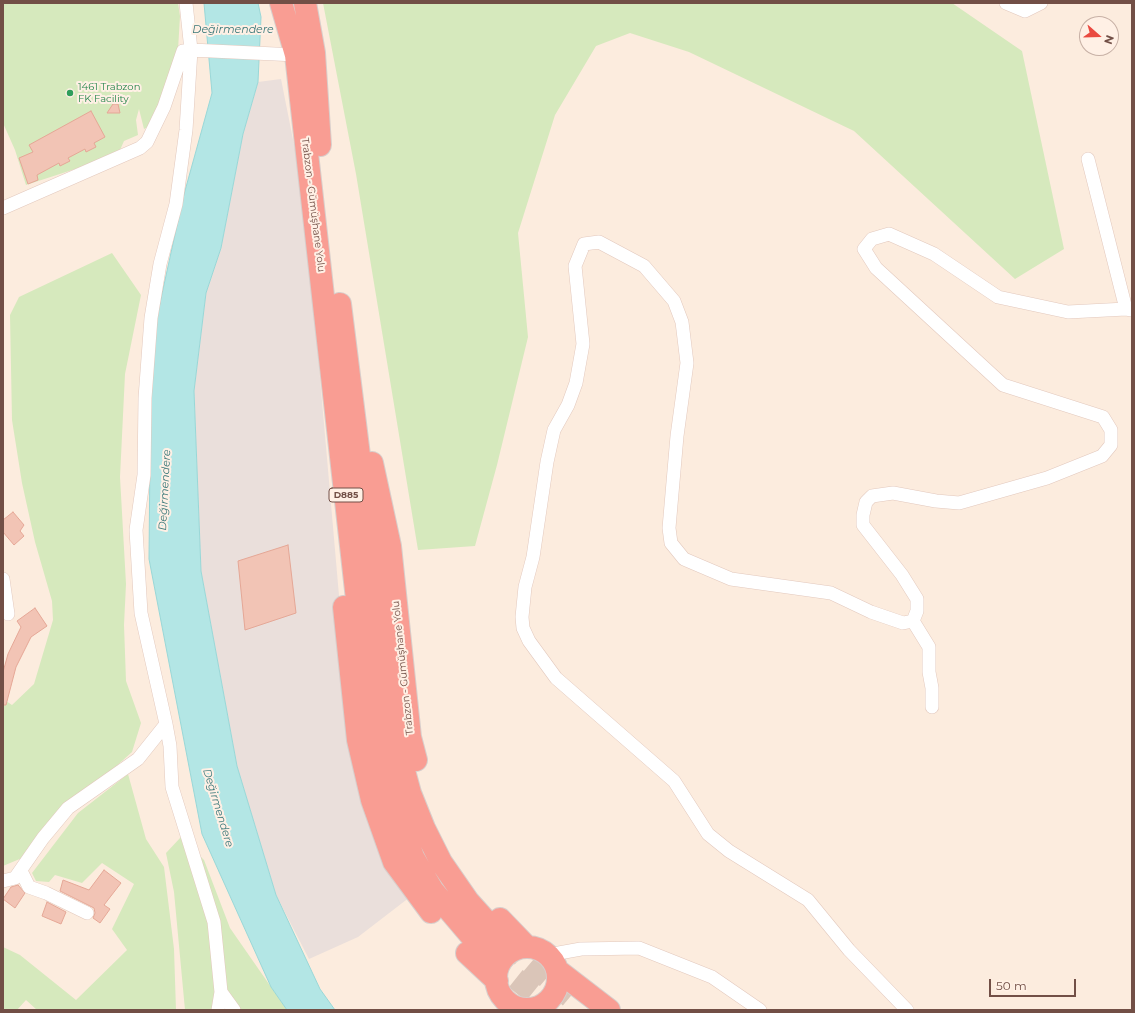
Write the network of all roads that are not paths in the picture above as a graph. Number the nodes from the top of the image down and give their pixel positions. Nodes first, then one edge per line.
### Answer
1 (186, 3) edge
2 (281, 3) edge
3 (305, 3) edge
4 (1006, 3) edge
5 (1042, 3) edge
6 (196, 50) junction
7 (290, 55) junction
8 (1088, 159) dead end
9 (3, 208) edge
10 (1129, 310) edge
11 (347, 359) junction
12 (336, 408) junction
13 (3, 579) edge
14 (8, 614) dead end
15 (913, 621) junction
16 (932, 707) dead end
17 (166, 724) junction
18 (21, 871) junction
19 (3, 880) edge
20 (87, 913) dead end
21 (505, 942) tunnel mouth
22 (527, 947) junction
23 (490, 958) tunnel mouth
24 (552, 962) junction
25 (497, 981) junction
26 (221, 992) junction
27 (534, 1009) edge
28 (218, 1010) edge
29 (234, 1010) edge
30 (609, 1010) edge
31 (760, 1010) edge
32 (907, 1010) edge

1 - 6 street
2 - 7 highway, Trabzon - Gümüşhane Yolu / D885
3 - 11 highway, Trabzon - Gümüşhane Yolu / D885
4 - 5 street
6 - 7 street
6 - 9 street
6 - 17 street
7 - 12 highway, Trabzon - Gümüşhane Yolu / D885
8 - 10 street
10 - 15 street
11 - 21 highway, Trabzon - Gümüşhane Yolu / D885
11 - 22 highway, Trabzon - Gümüşhane Yolu
12 - 23 highway, Trabzon - Gümüşhane Yolu / D885
12 - 25 highway, Trabzon - Gümüşhane Yolu
13 - 14 street
15 - 16 street
15 - 32 street
17 - 18 street
17 - 26 street
18 - 19 street
18 - 20 street
22 - 24 highway, Trabzon - Gümüşhane Yolu
22 - 25 highway
24 - 27 highway, Trabzon - Gümüşhane Yolu
24 - 30 highway, Trabzon - Gümüşhane Yolu
24 - 31 street
25 - 27 highway, Trabzon - Gümüşhane Yolu
26 - 28 street
26 - 29 street

